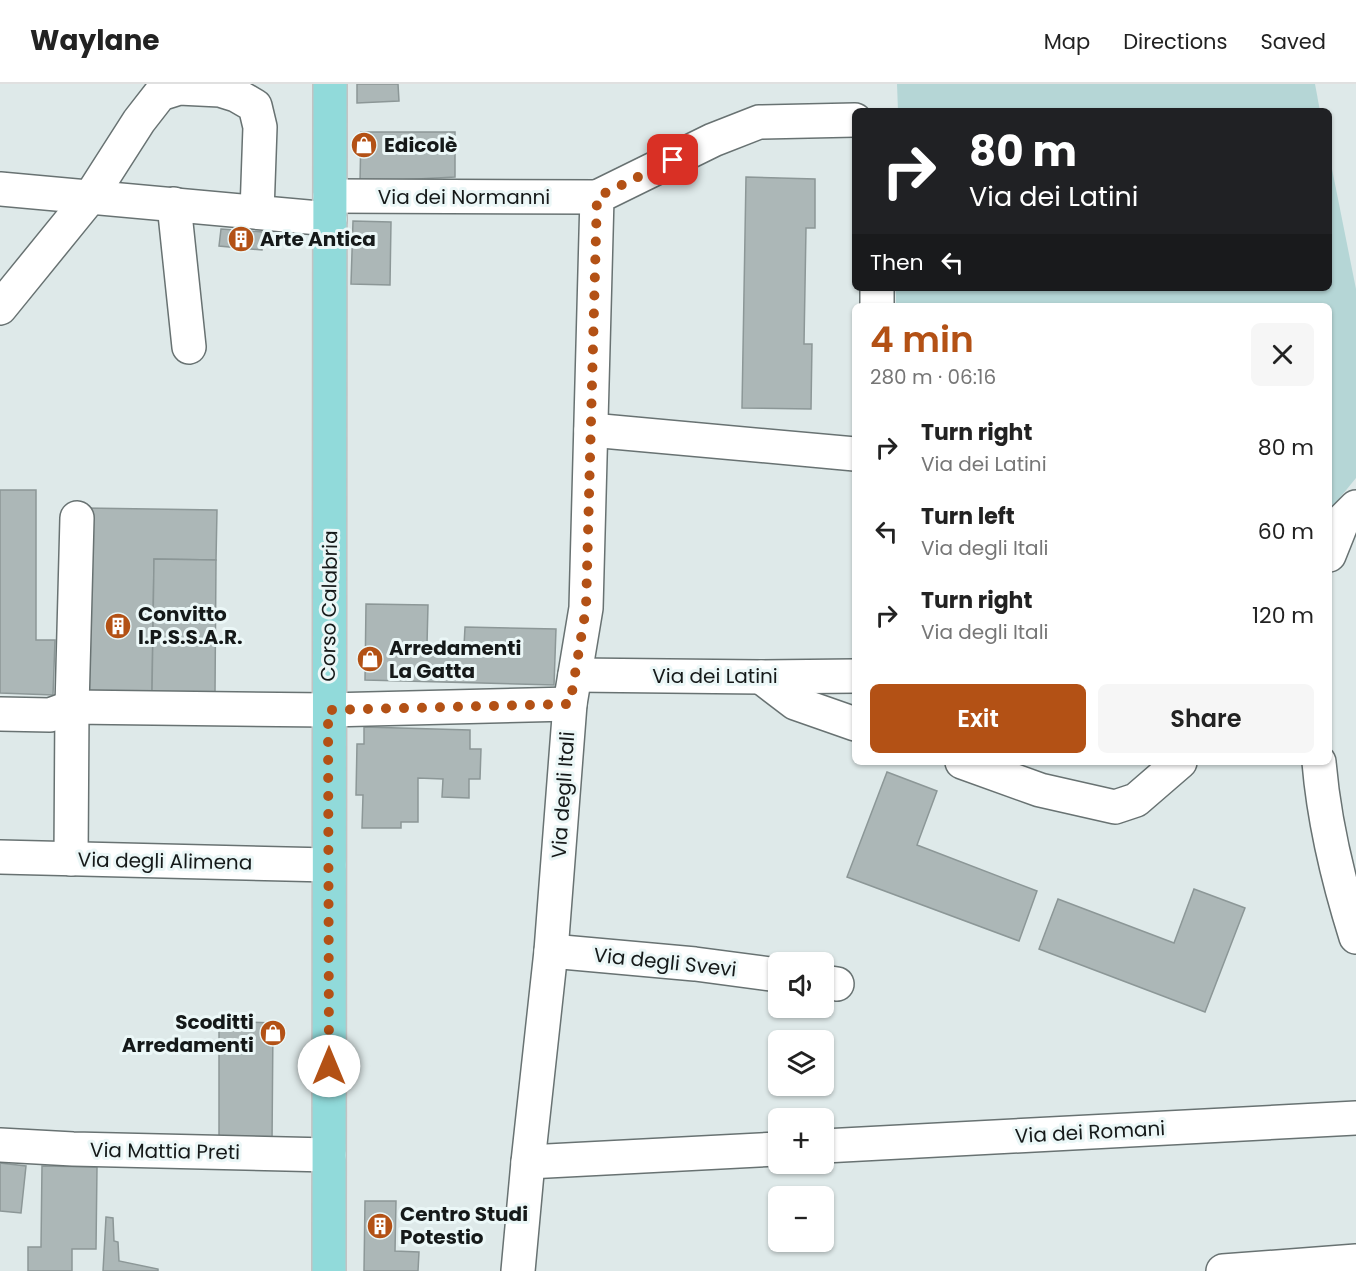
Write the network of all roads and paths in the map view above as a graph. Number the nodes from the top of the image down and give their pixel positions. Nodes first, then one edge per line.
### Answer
1 (330, 84) edge
2 (852, 120) edge
3 (0, 189) edge
4 (91, 196) junction
5 (597, 197) junction
6 (174, 204) junction
7 (330, 207) junction
8 (257, 212) junction
9 (0, 309) edge
10 (189, 347) dead end
11 (591, 430) junction
12 (852, 454) edge
13 (1356, 507) edge
14 (77, 518) dead end
15 (1332, 548) edge
16 (852, 676) edge
17 (762, 677) junction
18 (572, 689) junction
19 (72, 707) junction
20 (328, 710) junction
21 (0, 714) edge
22 (852, 723) edge
23 (970, 765) edge
24 (1177, 765) edge
25 (1318, 765) edge
26 (0, 857) edge
27 (71, 859) junction
28 (329, 866) junction
29 (1356, 937) edge
30 (551, 951) junction
31 (768, 974) edge
32 (1356, 1118) edge
33 (0, 1145) edge
34 (834, 1145) edge
35 (768, 1150) edge
36 (329, 1155) junction
37 (528, 1162) junction
38 (1356, 1262) edge
39 (329, 1271) edge
40 (518, 1271) edge
41 (1223, 1271) edge

1 - 7 main road, Corso Calabria
2 - 5 street
3 - 4 street, Via dei Normanni
4 - 6 street, Via dei Normanni
4 - 8 street
4 - 9 street
5 - 7 street, Via dei Normanni
5 - 11 street, Via degli Itali
6 - 8 street, Via dei Normanni
6 - 10 street
7 - 8 street, Via dei Normanni
7 - 20 main road, Corso Calabria
11 - 12 street
11 - 18 street, Via degli Itali
13 - 15 street
14 - 19 street
16 - 17 street, Via dei Latini
17 - 18 street, Via dei Latini
17 - 22 street
18 - 20 street, Via dei Latini
18 - 30 street, Via degli Itali
19 - 20 street, Via dei Latini
19 - 21 street, Via dei Latini
19 - 27 street
20 - 28 main road, Corso Calabria
23 - 24 street
25 - 29 street
26 - 27 street, Via degli Alimena
27 - 28 street, Via degli Alimena
28 - 36 main road, Corso Calabria
30 - 31 street, Via degli Svevi
30 - 37 street, Via degli Itali
32 - 34 street, Via dei Romani
33 - 36 street, Via Mattia Preti
35 - 37 street
36 - 39 main road, Corso Calabria
37 - 40 street, Via degli Itali
38 - 41 street

